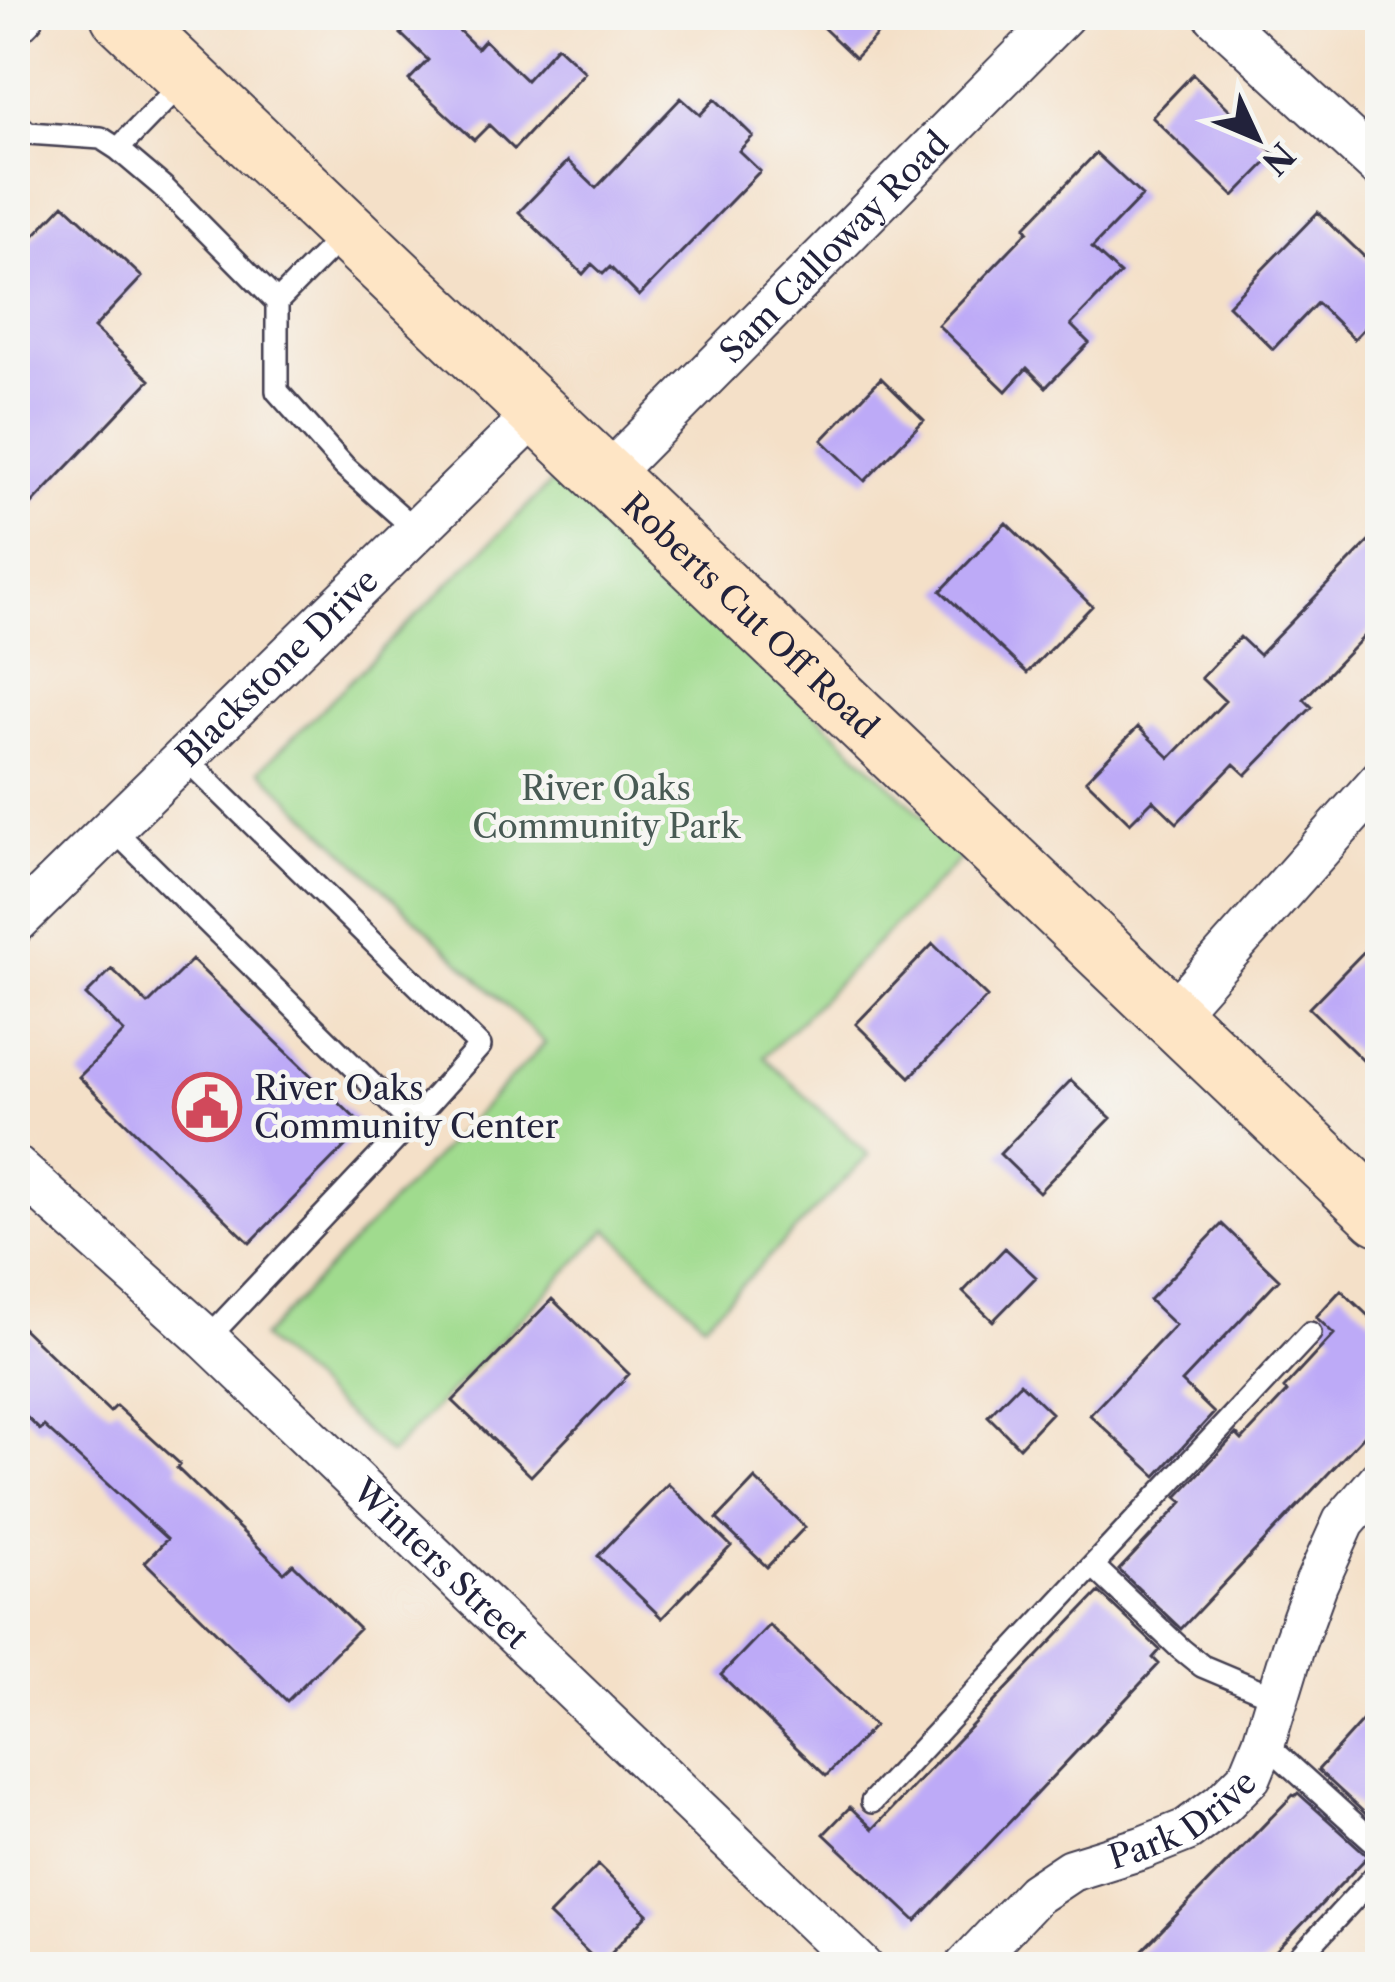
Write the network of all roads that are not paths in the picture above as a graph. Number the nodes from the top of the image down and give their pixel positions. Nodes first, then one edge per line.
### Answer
1 (23, 15) edge
2 (1063, 15) edge
3 (1215, 15) edge
4 (133, 18) edge
5 (15, 23) edge
6 (187, 78) junction
7 (15, 121) edge
8 (118, 149) junction
9 (1380, 167) edge
10 (347, 231) junction
11 (277, 302) junction
12 (538, 412) junction
13 (606, 477) junction
14 (417, 531) junction
15 (184, 757) junction
16 (1380, 781) edge
17 (112, 828) junction
18 (15, 923) edge
19 (1172, 1015) junction
20 (411, 1123) junction
21 (15, 1167) edge
22 (1380, 1215) edge
23 (1310, 1333) dead end
24 (207, 1339) junction
25 (1380, 1480) edge
26 (1093, 1566) junction
27 (1278, 1698) junction
28 (1264, 1742) junction
29 (872, 1802) dead end
30 (1380, 1847) edge
31 (1380, 1870) edge
32 (862, 1967) edge
33 (966, 1967) edge
34 (1291, 1967) edge

1 - 5 street
2 - 13 street, Sam Calloway Road
3 - 9 street
4 - 6 street, Roberts Cut Off Road
6 - 8 lane
6 - 10 street, Roberts Cut Off Road
7 - 8 lane
8 - 11 lane
10 - 11 lane
10 - 12 street, Roberts Cut Off Road
11 - 14 lane
12 - 13 street, Roberts Cut Off Road
12 - 14 street, Blackstone Drive
13 - 19 street, Roberts Cut Off Road
14 - 15 street, Blackstone Drive
15 - 17 street, Blackstone Drive
15 - 20 lane
16 - 19 street
17 - 18 street, Blackstone Drive
17 - 20 lane
19 - 22 street, Roberts Cut Off Road
20 - 24 lane
21 - 24 street, Winters Street
23 - 26 lane
24 - 32 street, Winters Street
25 - 27 street, Park Drive
26 - 27 lane
26 - 29 lane
27 - 28 street, Park Drive
28 - 30 lane
28 - 33 street, Park Drive
31 - 34 lane

